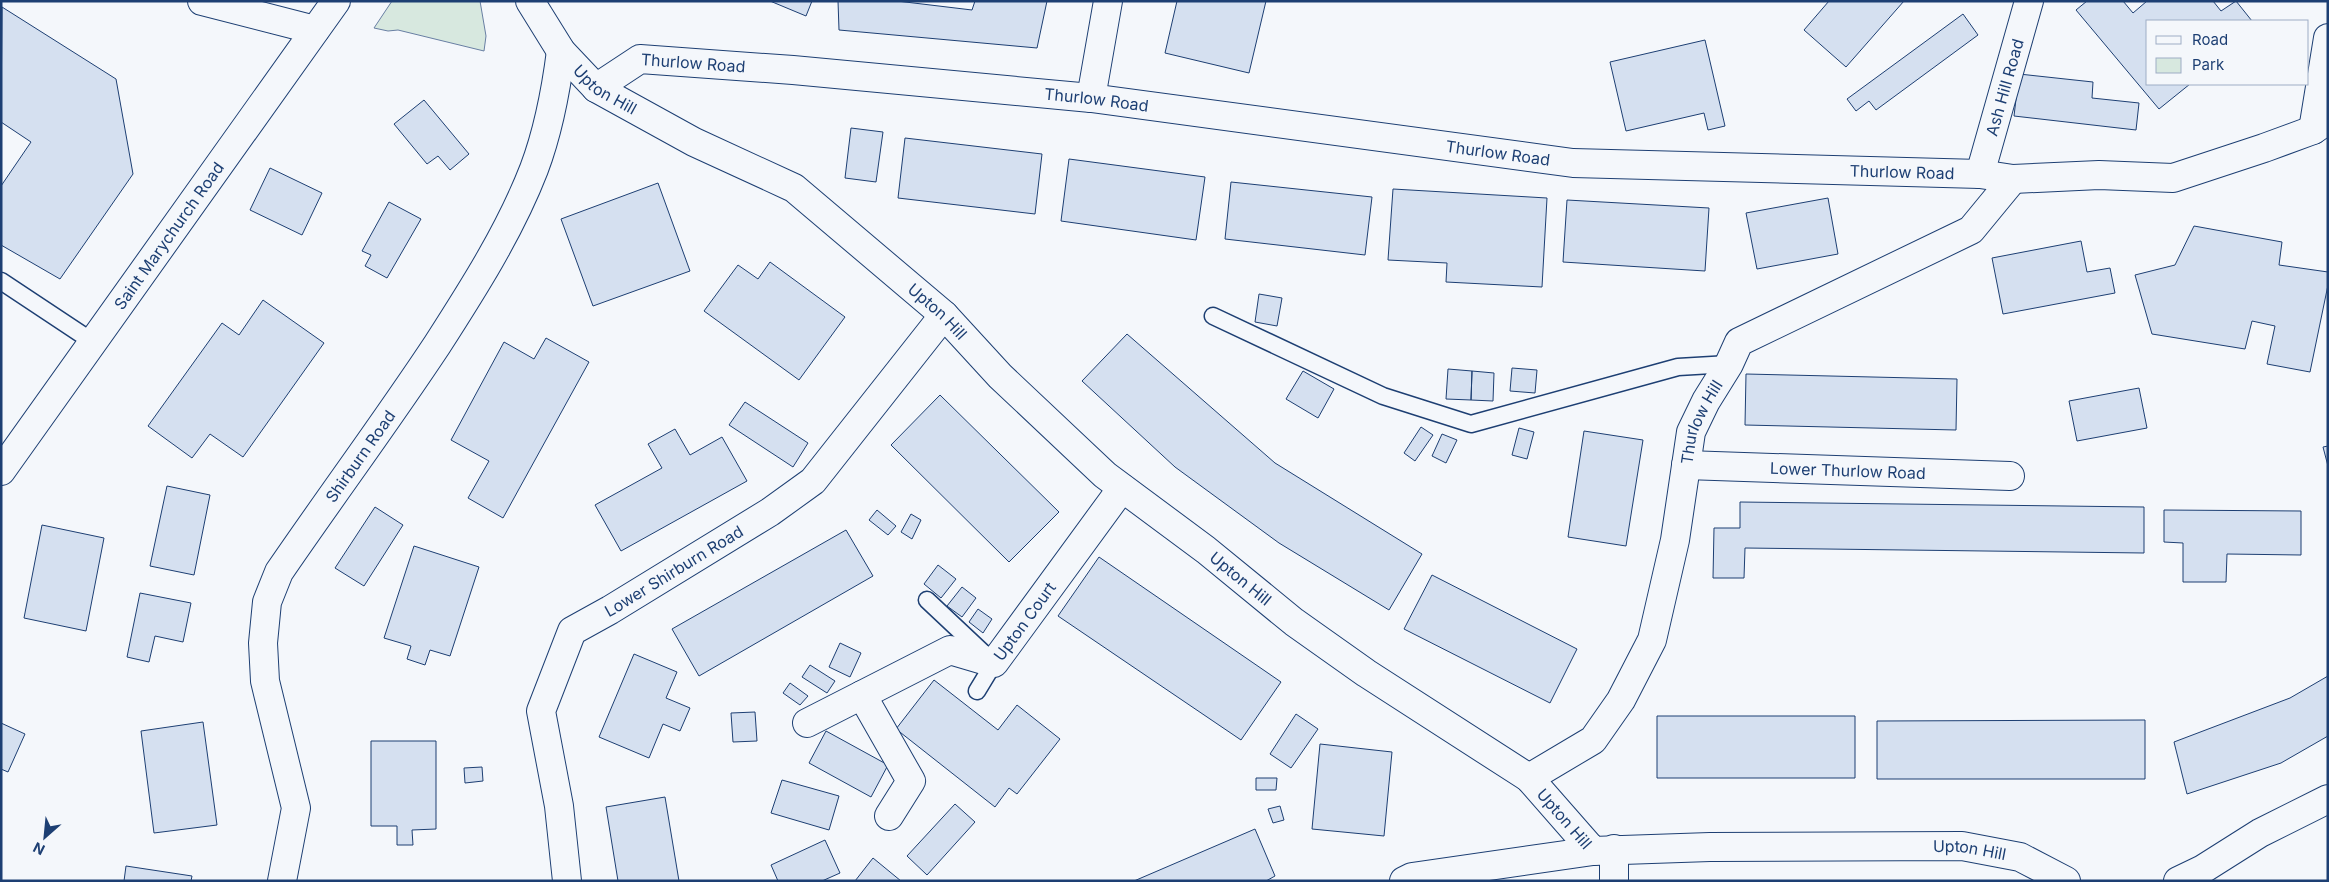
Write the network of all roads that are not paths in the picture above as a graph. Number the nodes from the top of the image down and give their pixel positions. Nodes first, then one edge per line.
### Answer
1 (202, 1) edge
2 (336, 1) edge
3 (530, 1) edge
4 (1108, 1) edge
5 (2028, 1) edge
6 (315, 30) junction
7 (2328, 38) edge
8 (561, 51) junction
9 (596, 88) junction
10 (1091, 98) junction
11 (2320, 125) edge
12 (1980, 174) junction
13 (2013, 179) junction
14 (1, 280) edge
15 (944, 315) junction
16 (1214, 316) dead end
17 (93, 342) junction
18 (1729, 364) junction
19 (1686, 466) junction
20 (1, 471) edge
21 (2010, 476) dead end
22 (1122, 488) junction
23 (927, 600) dead end
24 (994, 663) junction
25 (976, 691) dead end
26 (862, 695) junction
27 (807, 723) dead end
28 (1529, 778) junction
29 (2328, 799) edge
30 (890, 816) dead end
31 (1603, 850) junction
32 (282, 881) edge
33 (567, 881) edge
34 (1404, 881) edge
35 (1614, 881) edge
36 (2066, 881) edge
37 (2178, 881) edge

1 - 6 street
2 - 6 street, Saint Marychurch Road
3 - 8 street, Upton Hill
4 - 10 street
5 - 12 street, Ash Hill Road
6 - 17 street, Saint Marychurch Road
7 - 11 street, Thurlow Road
8 - 9 street, Upton Hill
8 - 32 street, Shirburn Road
9 - 10 street, Thurlow Road
9 - 15 street, Upton Hill
10 - 12 street, Thurlow Road
11 - 13 street, Thurlow Road
12 - 13 street, Thurlow Road
13 - 18 street, Thurlow Hill
14 - 17 lane
15 - 22 street, Upton Hill
15 - 33 street, Lower Shirburn Road
16 - 18 lane
17 - 20 street, Saint Marychurch Road
18 - 19 street, Thurlow Hill
19 - 21 street, Lower Thurlow Road
19 - 28 street, Thurlow Hill
22 - 24 street, Upton Court
22 - 28 street, Upton Hill
23 - 24 lane
24 - 25 lane
24 - 26 street, Upton Court
26 - 27 street, Upton Court
26 - 30 street
28 - 31 street, Upton Hill
29 - 37 street
31 - 34 street
31 - 35 street
31 - 36 street, Upton Hill

